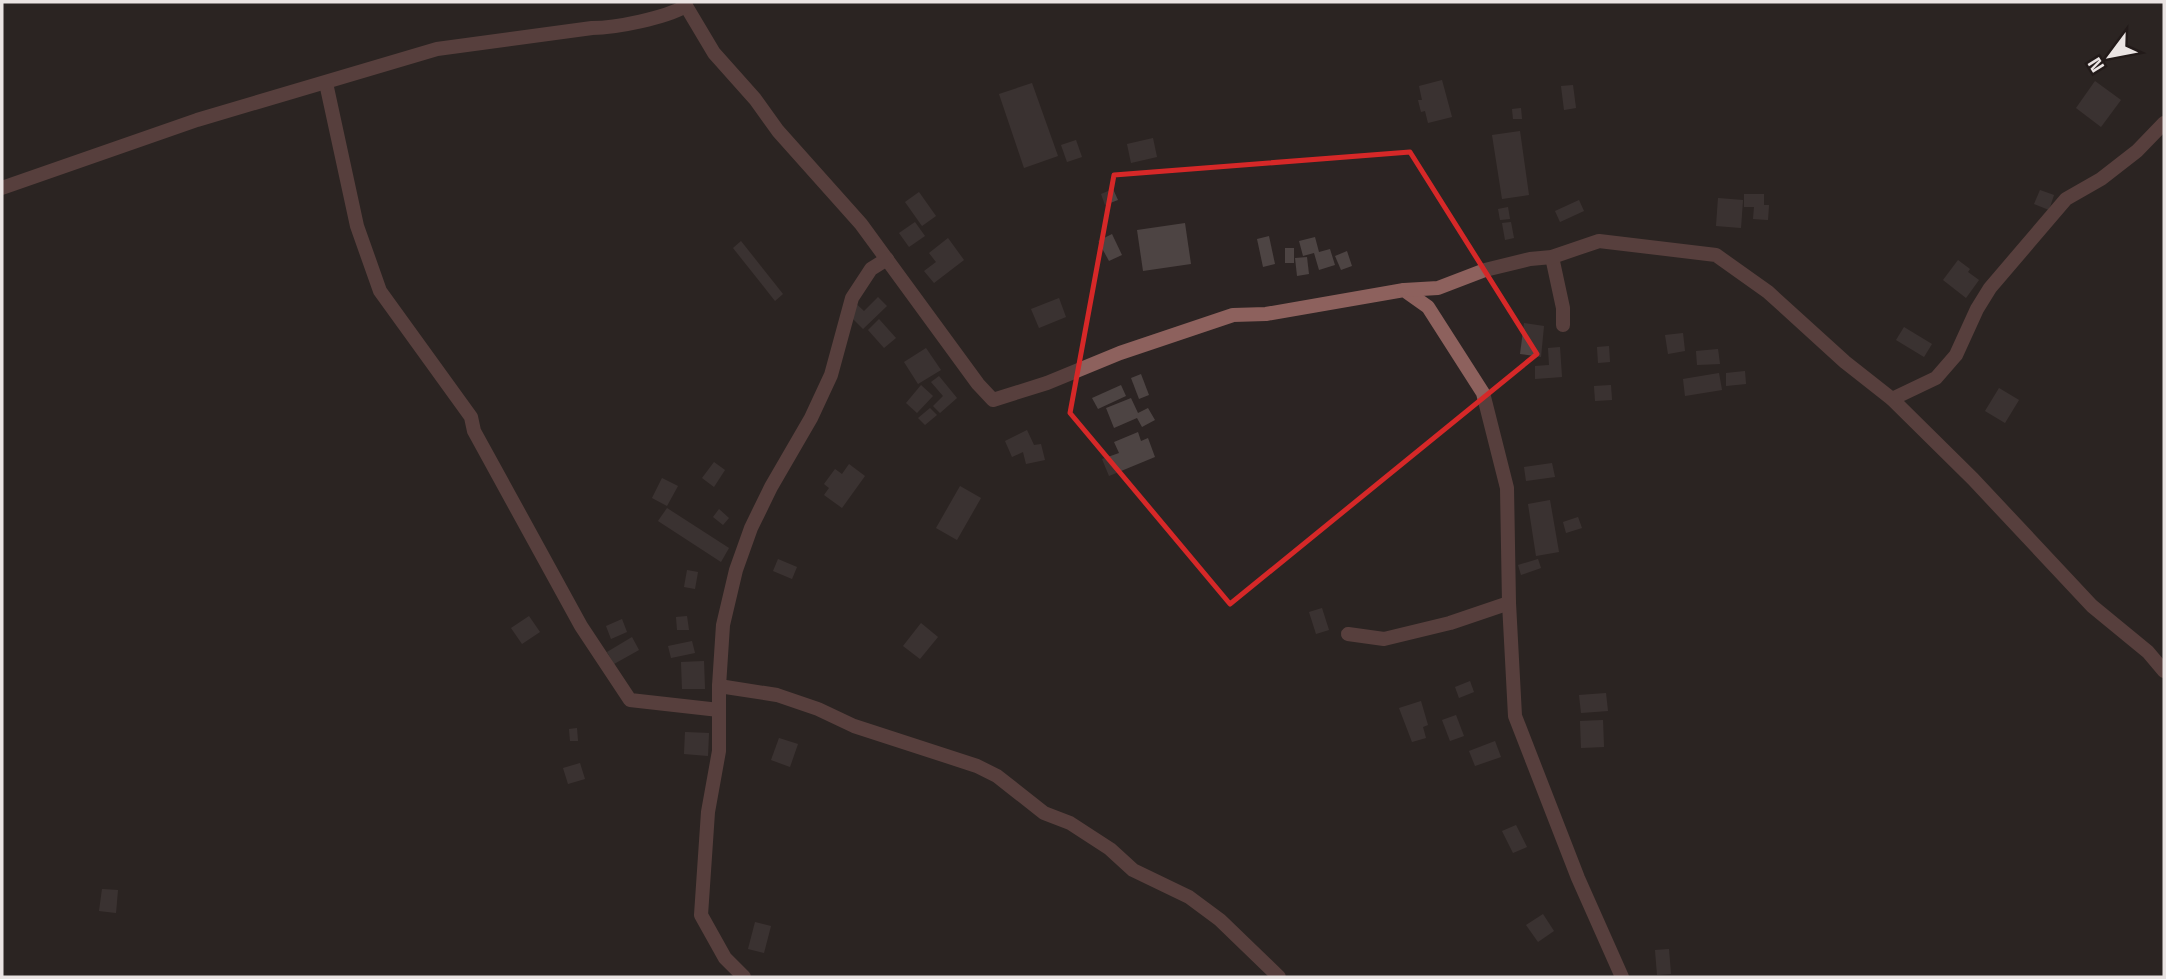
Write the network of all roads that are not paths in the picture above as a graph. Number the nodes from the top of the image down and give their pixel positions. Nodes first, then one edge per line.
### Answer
1 (685, 4) edge
2 (326, 83) junction
3 (2164, 122) edge
4 (2, 188) edge
5 (1552, 257) junction
6 (887, 259) junction
7 (1404, 290) junction
8 (1563, 325) dead end
9 (1892, 399) junction
10 (1510, 603) junction
11 (1348, 634) dead end
12 (2164, 671) edge
13 (719, 686) junction
14 (719, 710) junction
15 (744, 977) edge
16 (1279, 977) edge
17 (1622, 977) edge

1 - 2 street
1 - 6 street
2 - 4 street
2 - 14 street
3 - 9 street
5 - 7 street
5 - 8 street
5 - 9 street
6 - 7 street
6 - 13 street
7 - 10 street
9 - 12 street
10 - 11 street
10 - 17 street
13 - 14 street
13 - 16 street
14 - 15 street

